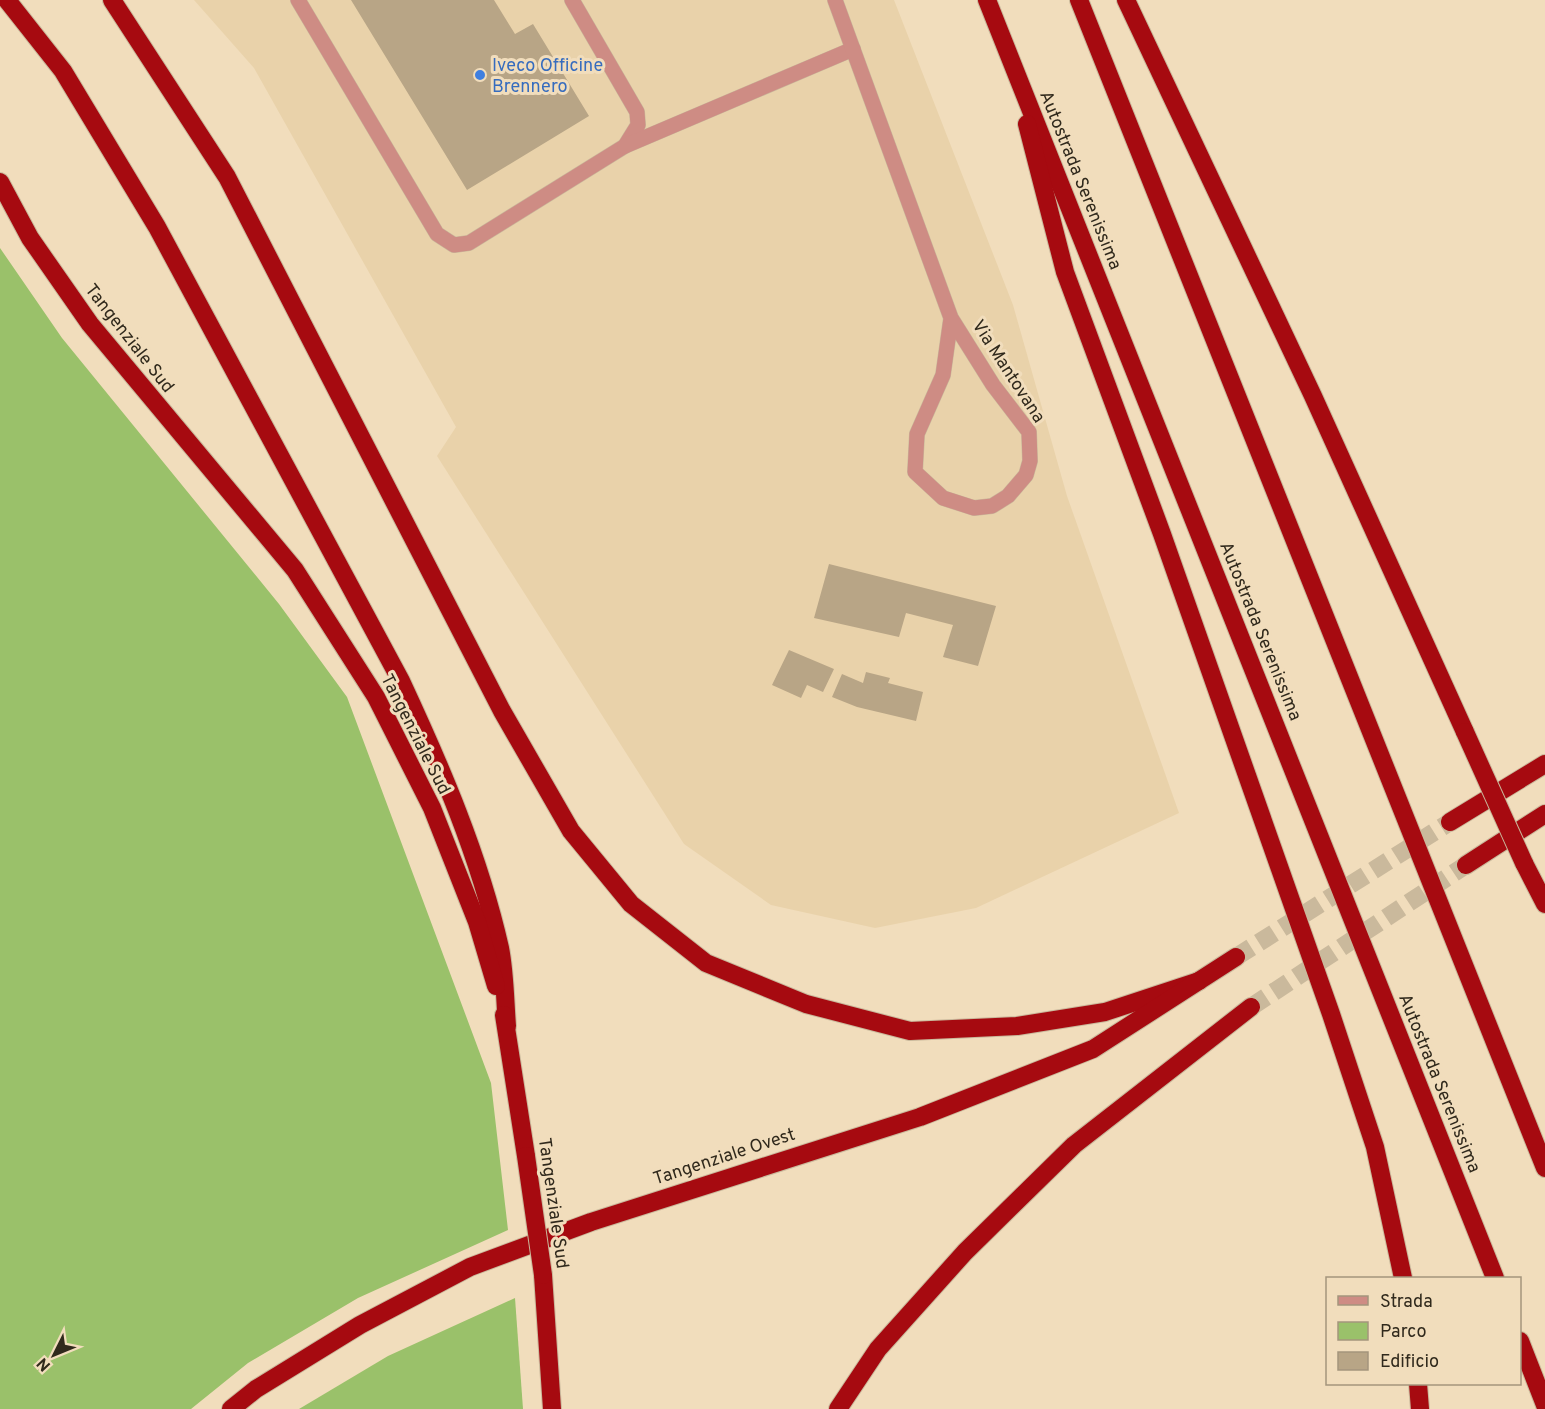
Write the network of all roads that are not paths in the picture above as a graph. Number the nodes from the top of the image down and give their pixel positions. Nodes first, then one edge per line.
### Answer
1 (7, 0) edge
2 (112, 0) edge
3 (298, 0) edge
4 (572, 0) edge
5 (835, 0) edge
6 (987, 0) edge
7 (1079, 0) edge
8 (1126, 0) edge
9 (853, 49) junction
10 (1007, 50) junction
11 (625, 146) junction
12 (0, 182) edge
13 (951, 318) junction
14 (1545, 764) edge
15 (1545, 814) edge
16 (1450, 822) tunnel mouth
17 (1466, 865) tunnel mouth
18 (1545, 904) edge
19 (1236, 957) tunnel mouth
20 (1198, 981) junction
21 (1251, 1007) tunnel mouth
22 (507, 1026) junction
23 (1545, 1168) edge
24 (1403, 1277) edge
25 (1495, 1277) edge
26 (1521, 1344) edge
27 (1418, 1385) edge
28 (1545, 1405) edge
29 (231, 1409) edge
30 (552, 1409) edge
31 (838, 1409) edge
32 (1420, 1409) edge

1 - 22 highway
2 - 20 highway
3 - 11 street
4 - 11 street
5 - 9 street, Via Mantovana
6 - 10 highway, Autostrada Serenissima
7 - 23 highway
8 - 18 highway, bridge
9 - 11 street
9 - 13 street, Via Mantovana
10 - 24 highway
10 - 25 highway, Autostrada Serenissima
12 - 22 highway, Tangenziale Sud
13 - 13 street, Via Mantovana
14 - 16 highway
15 - 17 highway
19 - 20 highway, Tangenziale Ovest
20 - 29 highway, Tangenziale Ovest
21 - 31 highway
22 - 30 highway, Tangenziale Sud, bridge
26 - 28 highway
27 - 32 highway

